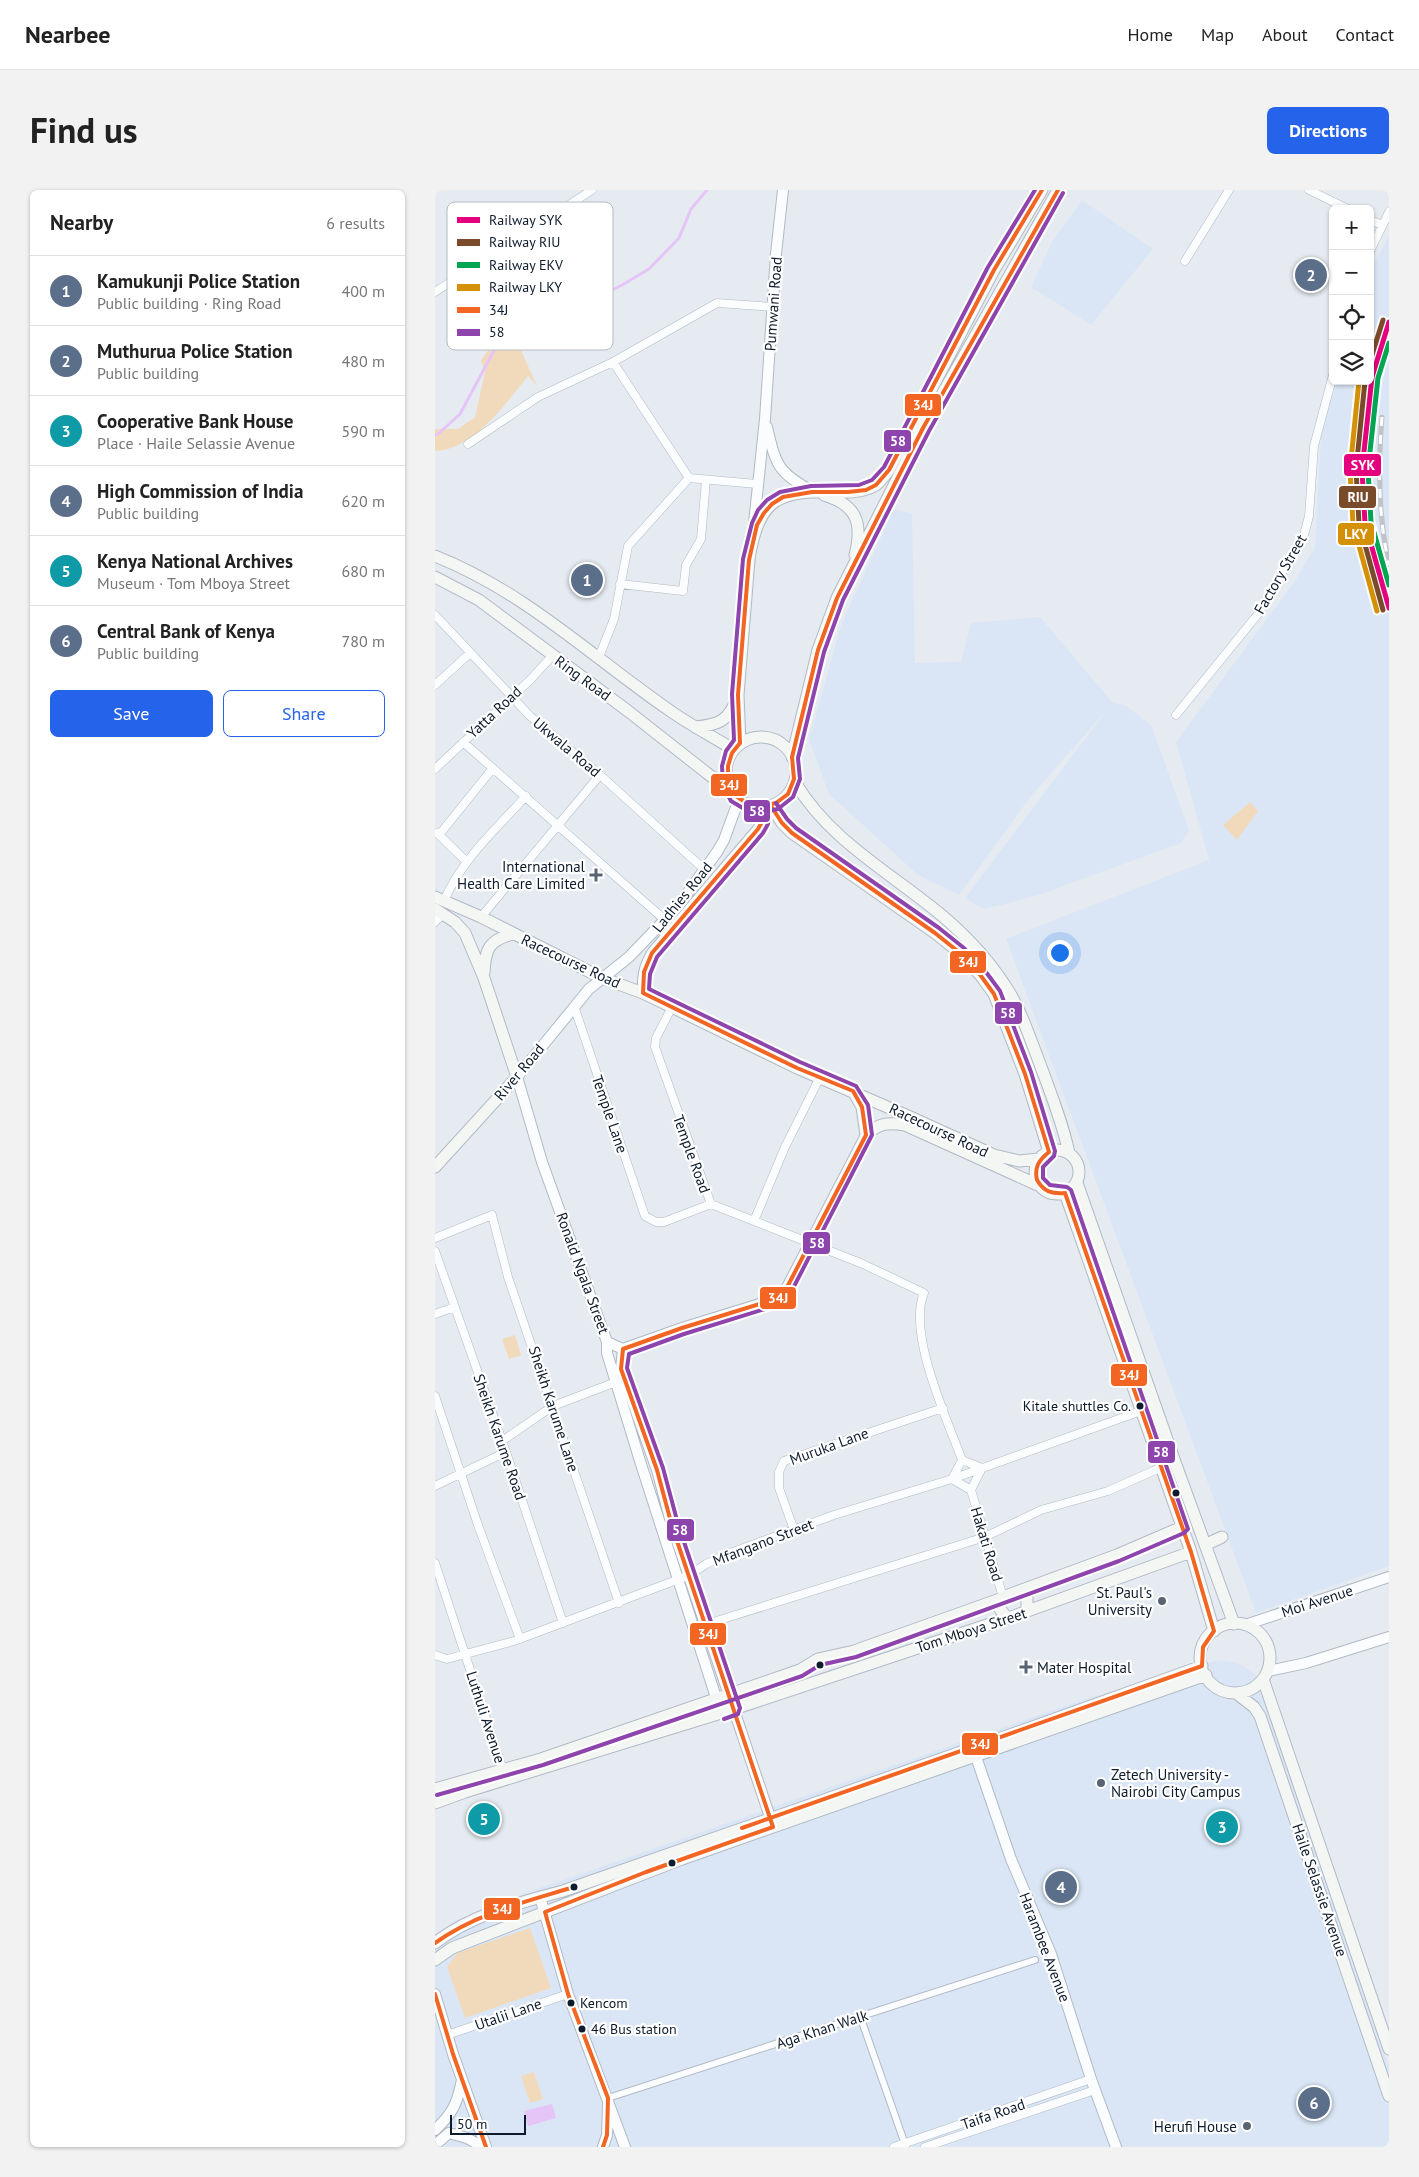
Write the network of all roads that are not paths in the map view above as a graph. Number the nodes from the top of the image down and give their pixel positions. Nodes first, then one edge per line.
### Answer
1 (593, 190) edge
2 (783, 190) edge
3 (1042, 190) edge
4 (1058, 190) edge
5 (1229, 190) edge
6 (1309, 190) edge
7 (574, 202) edge
8 (1340, 205) edge
9 (1389, 212) edge
10 (1374, 222) edge
11 (1382, 225) junction
12 (1370, 250) edge
13 (1185, 262) dead end
14 (447, 284) edge
15 (435, 292) edge
16 (773, 307) junction
17 (613, 362) junction
18 (1330, 385) edge
19 (765, 418) junction
20 (468, 444) dead end
21 (689, 478) junction
22 (706, 480) junction
23 (757, 484) junction
24 (813, 491) junction
25 (751, 548) junction
26 (435, 556) edge
27 (852, 570) junction
28 (435, 576) edge
29 (620, 584) junction
30 (435, 615) edge
31 (470, 653) junction
32 (553, 655) junction
33 (599, 657) junction
34 (435, 685) edge
35 (738, 695) junction
36 (511, 696) junction
37 (1176, 714) dead end
38 (695, 726) junction
39 (463, 742) junction
40 (737, 746) junction
41 (792, 757) junction
42 (435, 768) edge
43 (493, 768) junction
44 (600, 775) junction
45 (728, 782) junction
46 (795, 782) junction
47 (526, 796) junction
48 (739, 799) junction
49 (767, 807) junction
50 (559, 824) junction
51 (437, 833) edge
52 (467, 862) junction
53 (705, 871) junction
54 (440, 899) edge
55 (438, 915) edge
56 (481, 917) junction
57 (665, 920) junction
58 (513, 934) junction
59 (484, 978) junction
60 (602, 978) junction
61 (643, 993) junction
62 (574, 1006) junction
63 (672, 1007) junction
64 (517, 1077) junction
65 (820, 1077) junction
66 (853, 1091) junction
67 (867, 1135) junction
68 (1049, 1152) junction
69 (1069, 1154) junction
70 (1039, 1159) junction
71 (435, 1167) edge
72 (1077, 1182) junction
73 (1040, 1186) junction
74 (1065, 1193) junction
75 (711, 1204) junction
76 (754, 1221) junction
77 (435, 1238) edge
78 (811, 1242) junction
79 (435, 1251) edge
80 (455, 1307) junction
81 (435, 1314) edge
82 (607, 1342) junction
83 (623, 1349) junction
84 (616, 1382) junction
85 (435, 1396) edge
86 (553, 1406) junction
87 (943, 1408) junction
88 (1141, 1411) junction
89 (502, 1441) junction
90 (506, 1452) junction
91 (962, 1460) junction
92 (982, 1468) junction
93 (1160, 1468) junction
94 (461, 1475) junction
95 (952, 1480) junction
96 (435, 1486) edge
97 (971, 1490) junction
98 (1182, 1528) junction
99 (794, 1530) junction
100 (985, 1537) junction
101 (1222, 1537) dead end
102 (1205, 1545) junction
103 (1191, 1552) junction
104 (435, 1563) edge
105 (690, 1575) junction
106 (1389, 1578) edge
107 (679, 1579) junction
108 (1020, 1591) junction
109 (1002, 1598) junction
110 (619, 1602) junction
111 (1027, 1611) junction
112 (1007, 1618) junction
113 (563, 1624) junction
114 (707, 1624) junction
115 (1240, 1624) junction
116 (1213, 1631) junction
117 (1389, 1637) edge
118 (520, 1639) junction
119 (435, 1655) edge
120 (466, 1655) junction
121 (1204, 1670) junction
122 (1266, 1675) junction
123 (730, 1694) junction
124 (1236, 1694) junction
125 (716, 1698) junction
126 (734, 1709) junction
127 (721, 1713) junction
128 (632, 1727) junction
129 (636, 1740) junction
130 (974, 1752) junction
131 (504, 1775) junction
132 (435, 1789) edge
133 (435, 1803) edge
134 (772, 1822) junction
135 (540, 1897) junction
136 (545, 1912) junction
137 (435, 1943) edge
138 (435, 1960) edge
139 (1035, 1960) dead end
140 (435, 1994) edge
141 (568, 1994) junction
142 (860, 2016) junction
143 (447, 2035) junction
144 (1389, 2048) edge
145 (462, 2079) junction
146 (1091, 2079) junction
147 (1095, 2090) junction
148 (1389, 2096) edge
149 (608, 2098) junction
150 (435, 2130) edge
151 (435, 2145) edge
152 (905, 2145) edge
153 (484, 2147) edge
154 (603, 2147) edge
155 (625, 2147) edge
156 (894, 2147) edge
157 (925, 2147) edge
158 (1116, 2147) edge

1 - 7 street
2 - 16 street, Pumwani Road
3 - 24 main road
4 - 27 main road
5 - 13 street
6 - 8 street
9 - 11 street
10 - 11 street
11 - 12 street
14 - 15 street
16 - 17 street
16 - 19 street, Pumwani Road
17 - 20 street
17 - 21 street
18 - 37 street, Factory Street
19 - 23 street, Pumwani Road
19 - 24 street
21 - 22 street
21 - 29 street
22 - 23 street
22 - 29 street
23 - 25 street, Pumwani Road
24 - 25 main road
24 - 27 main road
25 - 35 main road
26 - 33 main road, Ring Road
27 - 41 main road
28 - 32 main road, Ring Road
29 - 33 street
30 - 31 street, Ukwala Road
31 - 34 street
31 - 36 street, Ukwala Road
32 - 36 street, Yatta Road
32 - 45 main road, Ring Road
33 - 38 main road, Ring Road
35 - 38 main road
35 - 40 main road
36 - 39 street, Yatta Road
36 - 44 street, Ukwala Road
38 - 40 main road, Ring Road
39 - 42 street, Yatta Road
39 - 43 street
40 - 41 main road
40 - 45 main road
41 - 46 main road
43 - 47 street
43 - 51 street
44 - 50 street
44 - 53 street, Ukwala Road
45 - 48 main road
46 - 49 main road
46 - 69 main road
47 - 50 street
47 - 52 street
48 - 49 main road
48 - 53 street, Ladhies Road
49 - 61 street, Ladhies Road
49 - 68 main road
50 - 56 street
50 - 57 street
51 - 52 street
52 - 54 street
53 - 57 street, Ladhies Road
54 - 56 main road, Racecourse Road
55 - 59 main road, Ronald Ngala Street
56 - 58 main road, Racecourse Road
57 - 60 street, Ladhies Road
58 - 59 main road, Ronald Ngala Street
58 - 60 main road, Racecourse Road
59 - 64 main road, Ronald Ngala Street
60 - 61 main road, Racecourse Road
60 - 62 street, River Road
61 - 63 main road, Racecourse Road
62 - 64 street, River Road
62 - 75 street, Temple Lane
63 - 65 main road, Racecourse Road
63 - 75 street, Temple Road
64 - 71 main road, River Road
64 - 82 street, Ronald Ngala Street
65 - 66 main road, Racecourse Road
65 - 76 street
66 - 67 main road
66 - 70 main road, Racecourse Road
67 - 73 main road
67 - 78 street
68 - 69 main road
68 - 70 main road
69 - 72 main road
70 - 73 main road
72 - 74 main road
72 - 102 main road
73 - 74 main road
74 - 88 main road
75 - 76 street, Temple Road
76 - 78 street, Temple Road
77 - 86 street, Sheikh Karume Lane
78 - 83 street
78 - 87 street, Temple Road
79 - 80 street, Sheikh Karume Road
80 - 81 street
80 - 89 street, Sheikh Karume Road
82 - 83 street
82 - 84 street, Ronald Ngala Street
83 - 105 street, Ronald Ngala Street
84 - 86 street
84 - 107 street, Ronald Ngala Street
85 - 94 street
86 - 89 street
86 - 110 street, Sheikh Karume Lane
87 - 91 street
87 - 99 street, Muruka Lane
88 - 92 street
88 - 93 main road
89 - 90 street, Sheikh Karume Road
90 - 94 street
90 - 113 street, Sheikh Karume Road
91 - 92 street
91 - 95 street
92 - 95 street, Mfangano Street
92 - 97 street
93 - 98 main road
93 - 100 street
94 - 96 street
94 - 118 street
95 - 97 street
95 - 99 street, Mfangano Street
97 - 100 street, Hakati Road
98 - 103 main road
98 - 108 main road, Tom Mboya Street
99 - 105 street, Mfangano Street
100 - 109 street, Hakati Road
100 - 114 street
101 - 102 main road
102 - 115 main road
103 - 111 main road, Tom Mboya Street
103 - 116 main road
104 - 120 street
105 - 107 street, Mfangano Street
105 - 114 street, Ronald Ngala Street
106 - 115 street, Moi Avenue
107 - 110 street, Mfangano Street
107 - 125 street, Ronald Ngala Street
108 - 109 main road, Tom Mboya Street
108 - 111 main road
109 - 112 main road
109 - 123 main road, Tom Mboya Street
110 - 113 street, Mfangano Street
111 - 112 main road, Tom Mboya Street
112 - 126 main road, Tom Mboya Street
113 - 118 street, Mfangano Street
114 - 123 street, Ronald Ngala Street
115 - 116 main road
115 - 122 main road, Haile Selassie Avenue
116 - 121 main road
117 - 122 street
118 - 120 street, Mfangano Street
119 - 120 street, Mfangano Street
120 - 131 street, Luthuli Avenue
121 - 124 main road, Haile Selassie Avenue
121 - 130 main road
122 - 124 main road
122 - 144 main road, Haile Selassie Avenue
123 - 125 main road, Tom Mboya Street
123 - 126 street, Ronald Ngala Street
124 - 148 main road, Haile Selassie Avenue
125 - 127 street, Ronald Ngala Street
125 - 128 main road, Tom Mboya Street
126 - 127 main road, Tom Mboya Street
126 - 134 street, Ronald Ngala Street
127 - 129 main road, Tom Mboya Street
128 - 129 main road
128 - 131 main road, Tom Mboya Street
129 - 131 main road, Tom Mboya Street
130 - 134 main road
130 - 146 street, Harambee Avenue
131 - 132 main road, Tom Mboya Street
131 - 133 main road, Tom Mboya Street
134 - 135 main road
134 - 136 main road
135 - 136 street
135 - 137 main road
136 - 138 main road
136 - 141 street
139 - 142 street, Aga Khan Walk
140 - 143 street
141 - 143 street, Utalii Lane
141 - 149 street
142 - 149 street, Aga Khan Walk
142 - 152 street
143 - 145 street
145 - 150 street
145 - 153 street
146 - 147 street, Harambee Avenue
146 - 152 street, Taifa Road
147 - 157 street, Taifa Road
147 - 158 street, Harambee Avenue
149 - 154 street
149 - 155 street
151 - 153 street
152 - 156 street, Taifa Road

